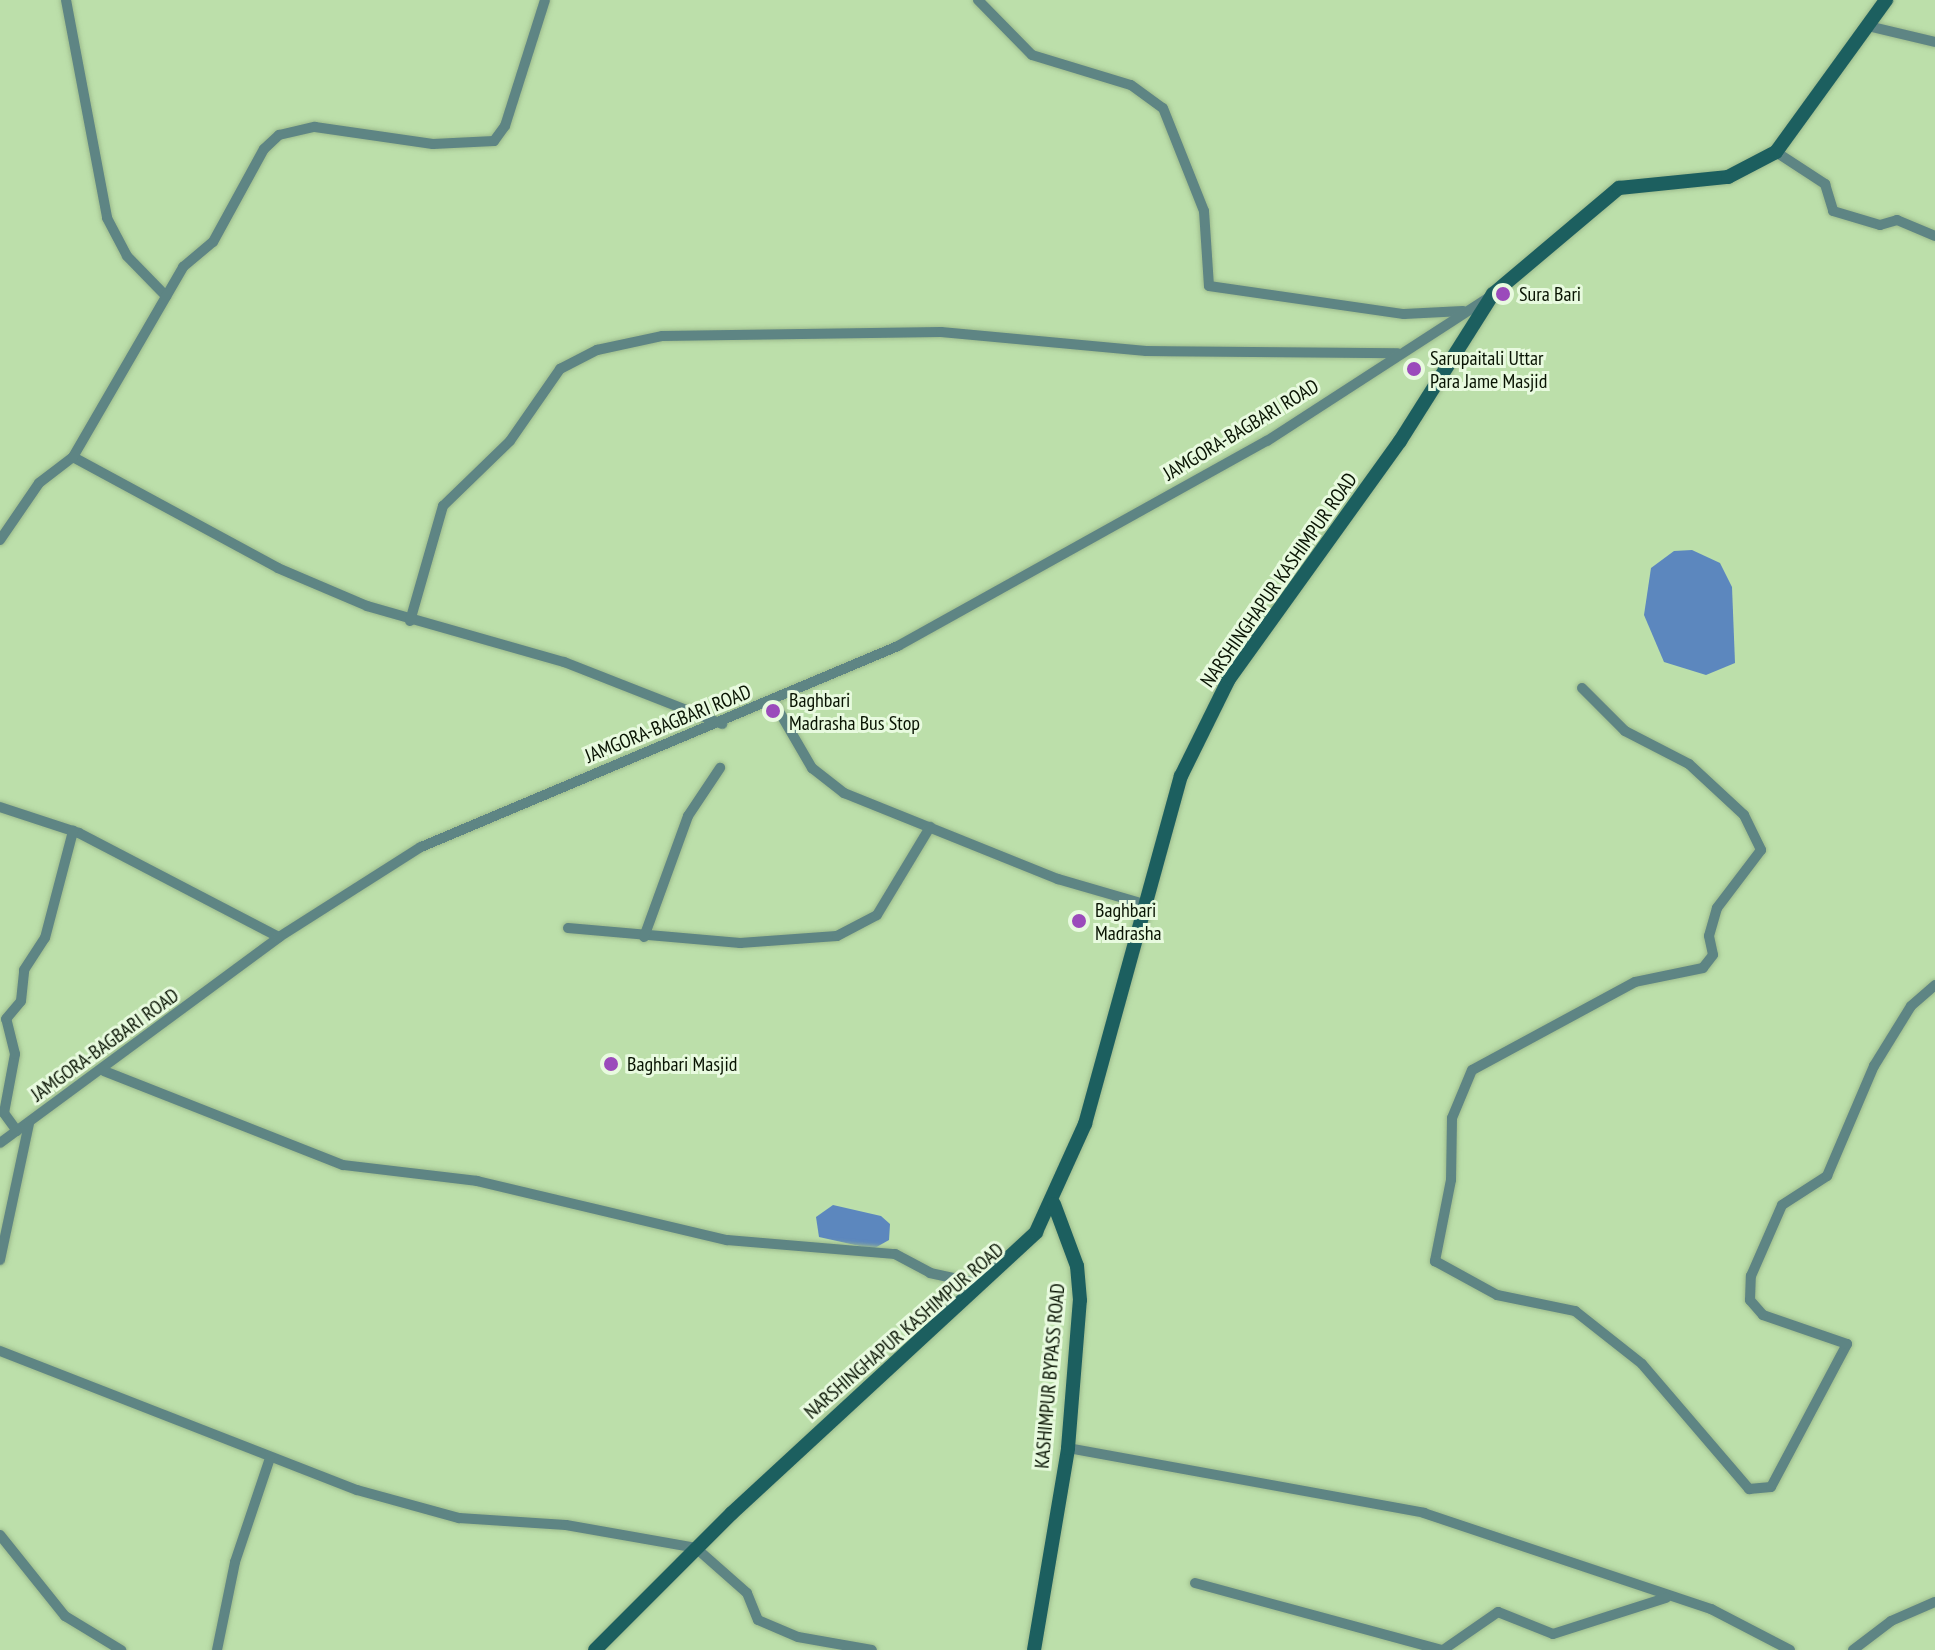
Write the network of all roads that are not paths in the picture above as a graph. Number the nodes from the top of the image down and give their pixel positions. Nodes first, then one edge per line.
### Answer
1 (66, 0) edge
2 (545, 0) edge
3 (978, 0) edge
4 (1886, 0) edge
5 (1868, 26) junction
6 (1935, 42) edge
7 (1776, 152) junction
8 (1935, 236) edge
9 (1493, 294) junction
10 (166, 296) junction
11 (1465, 310) junction
12 (1401, 353) junction
13 (73, 457) junction
14 (0, 540) edge
15 (410, 621) junction
16 (1582, 688) dead end
17 (773, 701) junction
18 (722, 724) junction
19 (720, 768) dead end
20 (0, 807) edge
21 (930, 827) junction
22 (73, 831) junction
23 (1144, 904) junction
24 (568, 928) dead end
25 (279, 937) junction
26 (644, 937) junction
27 (1935, 985) edge
28 (104, 1071) junction
29 (29, 1123) junction
30 (17, 1131) junction
31 (0, 1143) edge
32 (1054, 1204) junction
33 (0, 1260) edge
34 (985, 1285) junction
35 (0, 1351) edge
36 (1068, 1448) junction
37 (270, 1458) junction
38 (0, 1535) edge
39 (696, 1548) junction
40 (1195, 1583) dead end
41 (1670, 1597) junction
42 (1935, 1602) edge
43 (121, 1650) edge
44 (217, 1650) edge
45 (595, 1650) edge
46 (872, 1650) edge
47 (1034, 1650) edge
48 (1442, 1650) edge
49 (1790, 1650) edge
50 (1853, 1650) edge

1 - 10 street
2 - 10 street
3 - 11 street
4 - 5 main road, NARSHINGHAPUR KASHIMPUR ROAD
5 - 6 street
5 - 7 main road, NARSHINGHAPUR KASHIMPUR ROAD
7 - 8 street
7 - 9 main road, NARSHINGHAPUR KASHIMPUR ROAD
9 - 11 street, JAMGORA-BAGBARI ROAD
9 - 23 main road, NARSHINGHAPUR KASHIMPUR ROAD
10 - 13 street
11 - 12 street, JAMGORA-BAGBARI ROAD
12 - 15 street
12 - 17 street, JAMGORA-BAGBARI ROAD
13 - 14 street
13 - 15 street
15 - 18 street
16 - 27 street
17 - 18 street, JAMGORA-BAGBARI ROAD
17 - 21 street
18 - 25 street, JAMGORA-BAGBARI ROAD
19 - 26 street
20 - 22 street
21 - 23 street
21 - 26 street
22 - 25 street
22 - 30 street
23 - 32 main road, NARSHINGHAPUR KASHIMPUR ROAD
24 - 26 street
25 - 28 street, JAMGORA-BAGBARI ROAD
28 - 29 street, JAMGORA-BAGBARI ROAD
28 - 34 street
29 - 30 street, JAMGORA-BAGBARI ROAD
29 - 33 street
30 - 31 street, JAMGORA-BAGBARI ROAD
32 - 34 main road, NARSHINGHAPUR KASHIMPUR ROAD
32 - 36 main road, KASHIMPUR BYPASS ROAD
34 - 39 main road, NARSHINGHAPUR KASHIMPUR ROAD
35 - 37 street
36 - 41 street
36 - 47 main road, KASHIMPUR BYPASS ROAD
37 - 39 street
37 - 44 street
38 - 43 street
39 - 45 main road, NARSHINGHAPUR KASHIMPUR ROAD
39 - 46 street
40 - 48 street
41 - 48 street
41 - 49 street
42 - 50 street

